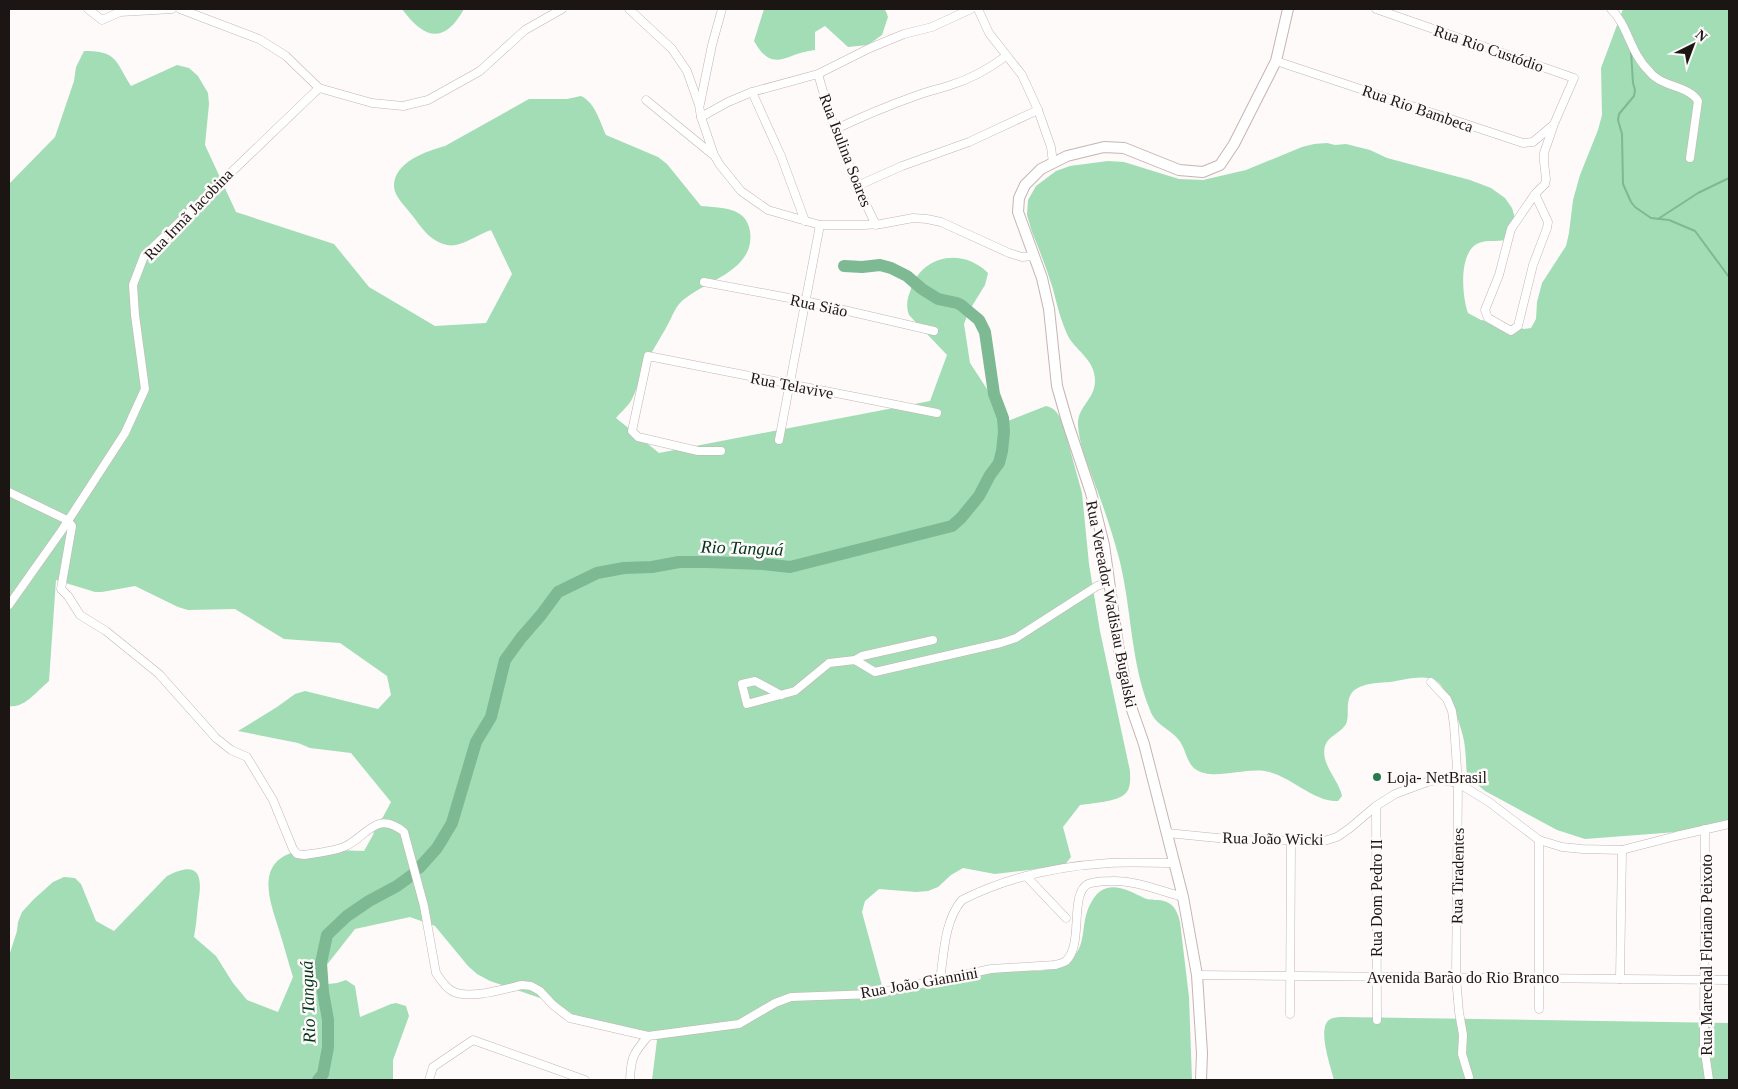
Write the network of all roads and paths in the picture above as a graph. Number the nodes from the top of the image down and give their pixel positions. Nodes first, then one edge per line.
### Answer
1 (88, 9) edge
2 (172, 9) edge
3 (180, 9) edge
4 (562, 9) edge
5 (629, 9) edge
6 (722, 9) edge
7 (971, 9) edge
8 (978, 9) edge
9 (1288, 9) edge
10 (1376, 9) edge
11 (1611, 9) edge
12 (1006, 56) junction
13 (1276, 61) junction
14 (818, 74) junction
15 (319, 88) junction
16 (752, 92) junction
17 (646, 100) dead end
18 (699, 105) junction
19 (1038, 110) junction
20 (701, 117) junction
21 (1554, 124) junction
22 (836, 129) junction
23 (714, 155) junction
24 (1690, 158) dead end
25 (1053, 163) junction
26 (857, 186) junction
27 (1535, 194) junction
28 (805, 221) junction
29 (820, 224) junction
30 (876, 225) junction
31 (1034, 256) junction
32 (704, 282) dead end
33 (805, 301) junction
34 (934, 331) dead end
35 (788, 385) junction
36 (937, 413) dead end
37 (779, 440) dead end
38 (722, 451) dead end
39 (9, 492) edge
40 (67, 520) junction
41 (1109, 582) junction
42 (9, 605) edge
43 (934, 640) dead end
44 (855, 660) junction
45 (1430, 682) dead end
46 (781, 695) junction
47 (1458, 783) junction
48 (1376, 806) junction
49 (1729, 824) edge
50 (1705, 829) junction
51 (1168, 833) junction
52 (1539, 840) junction
53 (1291, 842) junction
54 (1622, 850) junction
55 (1175, 863) junction
56 (1026, 876) junction
57 (1183, 897) junction
58 (1066, 918) dead end
59 (1197, 975) junction
60 (1290, 976) junction
61 (1456, 976) junction
62 (1376, 977) junction
63 (1539, 977) junction
64 (1620, 979) junction
65 (940, 980) junction
66 (1705, 980) junction
67 (1729, 980) edge
68 (1539, 1009) dead end
69 (1290, 1014) dead end
70 (1377, 1020) dead end
71 (648, 1036) junction
72 (1468, 1076) dead end
73 (429, 1080) edge
74 (585, 1080) edge
75 (630, 1080) edge
76 (1201, 1080) edge
77 (1709, 1080) edge

1 - 2 street
3 - 15 street
4 - 15 street
5 - 18 street
6 - 18 street
7 - 14 street
8 - 12 street
9 - 13 main road, Rua Vereador Wadislau Bugalski
10 - 21 street, Rua Rio Custódio
11 - 24 street
12 - 19 street
12 - 22 street
13 - 21 street, Rua Rio Bambeca
13 - 25 main road, Rua Vereador Wadislau Bugalski
14 - 16 street
14 - 22 street, Rua Isulina Soares
15 - 40 street, Rua Irmã Jacobina
16 - 20 street
16 - 28 street
17 - 23 street
18 - 20 street
19 - 25 street
19 - 26 street
20 - 23 street
21 - 27 street
22 - 26 street, Rua Isulina Soares
23 - 28 street
25 - 31 main road, Rua Vereador Wadislau Bugalski
26 - 30 street, Rua Isulina Soares
27 - 27 street
28 - 29 street
29 - 30 street
29 - 33 street
30 - 31 street
31 - 41 main road, Rua Vereador Wadislau Bugalski
32 - 33 street, Rua Sião
33 - 34 street, Rua Sião
33 - 35 street
35 - 36 street, Rua Telavive
35 - 37 street
35 - 38 street, Rua Telavive
39 - 40 street
40 - 42 street, Rua Irmã Jacobina
40 - 71 street
41 - 44 street
41 - 51 main road, Rua Vereador Wadislau Bugalski
43 - 44 street
44 - 46 street
45 - 47 street, Rua Tiradentes
46 - 46 street
47 - 48 street, Rua João Wicki
47 - 52 street, Rua João Wicki
47 - 61 street, Rua Tiradentes
48 - 53 street, Rua João Wicki
48 - 62 street, Rua Dom Pedro II
49 - 50 street, Rua João Wicki
50 - 54 street, Rua João Wicki
50 - 66 street, Rua Marechal Floriano Peixoto
51 - 53 street, Rua João Wicki
51 - 55 main road, Rua Vereador Wadislau Bugalski
52 - 54 street, Rua João Wicki
52 - 63 street
53 - 60 street
54 - 64 street
55 - 56 street
55 - 57 main road, Rua Vereador Wadislau Bugalski
56 - 58 street
56 - 65 street
57 - 59 main road, Rua Vereador Wadislau Bugalski
57 - 65 street, Rua João Giannini
59 - 60 street, Avenida Barão do Rio Branco
59 - 76 main road, Rua Vereador Wadislau Bugalski
60 - 62 street, Avenida Barão do Rio Branco
60 - 69 street
61 - 62 street, Avenida Barão do Rio Branco
61 - 63 street, Avenida Barão do Rio Branco
61 - 72 street, Rua Tiradentes
62 - 70 street, Rua Dom Pedro II
63 - 64 street, Avenida Barão do Rio Branco
63 - 68 street
64 - 66 street, Avenida Barão do Rio Branco
65 - 71 street, Rua João Giannini
66 - 67 street, Avenida Barão do Rio Branco
66 - 77 street, Rua Marechal Floriano Peixoto
71 - 75 street
73 - 74 street

